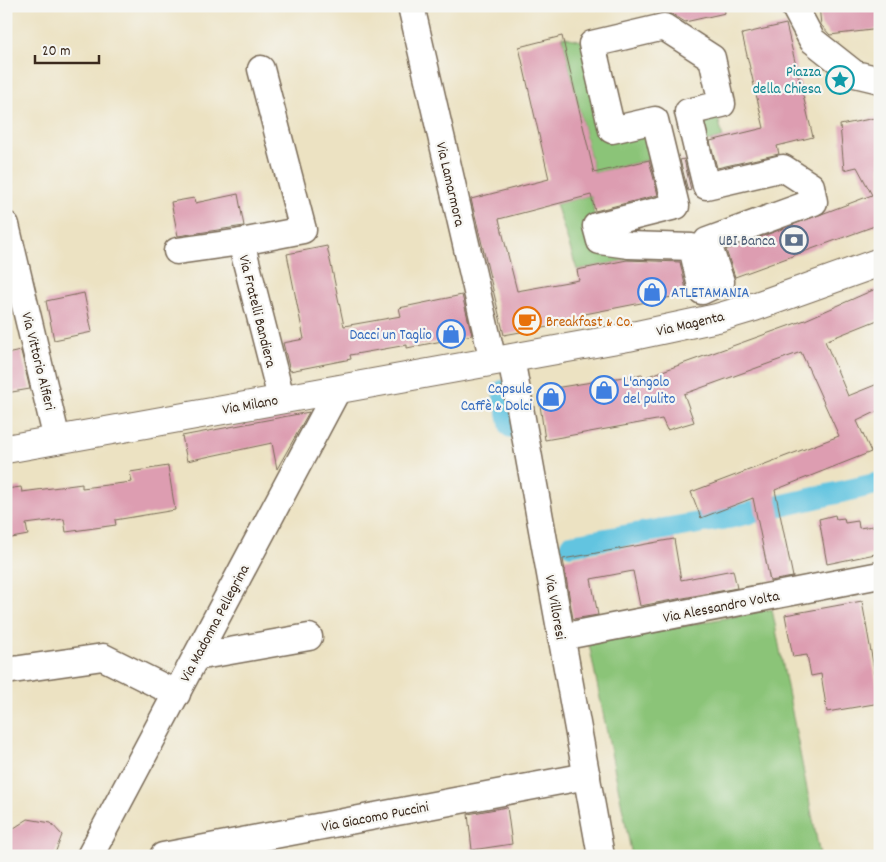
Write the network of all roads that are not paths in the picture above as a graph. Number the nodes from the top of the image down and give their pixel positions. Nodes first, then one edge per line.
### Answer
1 (411, 6) edge
2 (794, 6) edge
3 (261, 69) dead end
4 (880, 80) edge
5 (655, 120) joint
6 (6, 225) edge
7 (241, 242) junction
8 (177, 251) dead end
9 (880, 262) edge
10 (502, 360) junction
11 (338, 389) junction
12 (281, 398) junction
13 (57, 440) junction
14 (6, 449) edge
15 (880, 575) edge
16 (309, 637) dead end
17 (561, 637) junction
18 (196, 657) junction
19 (6, 671) edge
20 (177, 694) junction
21 (587, 776) junction
22 (246, 848) edge
23 (90, 856) edge
24 (163, 856) edge
25 (601, 856) edge

1 - 10 street, Via Lamarmora
2 - 4 street
3 - 7 street, Via Fratelli Bandiera
5 - 5 street
6 - 13 street, Via Vittorio Alfieri
7 - 8 street
7 - 12 street, Via Fratelli Bandiera
9 - 10 main road, Via Magenta
10 - 11 main road, Via Milano
10 - 17 street, Via Villoresi
11 - 12 main road, Via Milano
11 - 18 street, Via Madonna Pellegrina
12 - 13 main road, Via Milano
13 - 14 main road, Via Milano
15 - 17 street, Via Alessandro Volta
16 - 18 street
17 - 21 street, Via Villoresi
18 - 20 street, Via Madonna Pellegrina
19 - 20 street
20 - 23 street, Via Madonna Pellegrina
21 - 22 street, Via Giacomo Puccini
21 - 25 street, Via Villoresi
22 - 24 street, Via Giacomo Puccini

